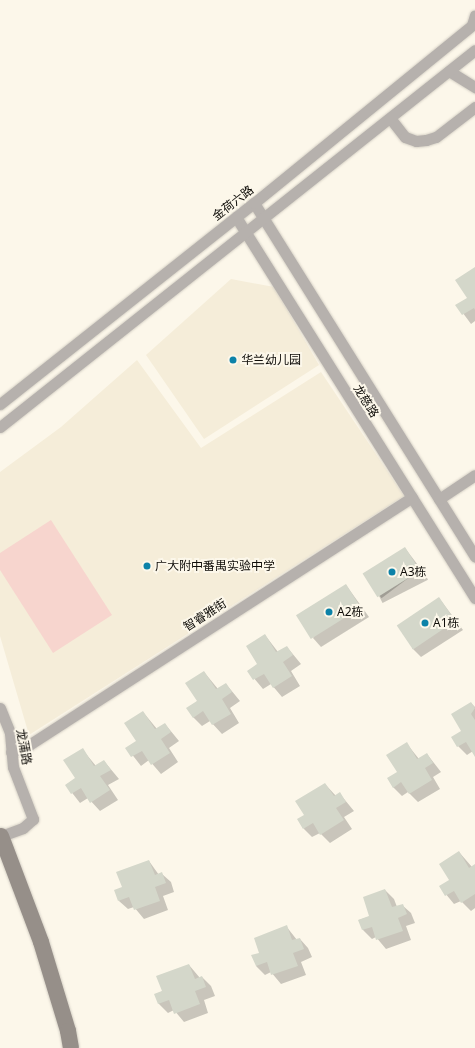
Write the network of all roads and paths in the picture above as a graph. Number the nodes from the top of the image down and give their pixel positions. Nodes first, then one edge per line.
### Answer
1 (475, 16) edge
2 (475, 50) edge
3 (448, 70) junction
4 (475, 87) edge
5 (475, 107) edge
6 (390, 118) junction
7 (254, 203) junction
8 (236, 217) junction
9 (264, 218) junction
10 (245, 232) junction
11 (0, 404) edge
12 (0, 427) edge
13 (475, 475) edge
14 (412, 497) junction
15 (439, 499) junction
16 (475, 557) edge
17 (475, 598) edge
18 (0, 708) edge
19 (0, 726) edge
20 (11, 752) junction
21 (29, 817) junction
22 (0, 834) edge
23 (71, 1048) edge

1 - 7 street, 金荷六路
2 - 3 street
3 - 4 street
3 - 6 street
5 - 6 street
6 - 9 street
7 - 8 street, 金荷六路
7 - 9 street, 龙慈路
8 - 10 street, 龙慈路
8 - 11 street, 金荷六路
9 - 10 street
9 - 15 street, 龙慈路
10 - 12 street
10 - 14 street, 龙慈路
13 - 15 street
14 - 17 street, 龙慈路
14 - 20 street, 智睿雅街
15 - 16 street, 龙慈路
18 - 20 street, 龙蒲路
19 - 21 street, 龙蒲路
20 - 21 street, 龙蒲路
21 - 22 street
22 - 23 street

